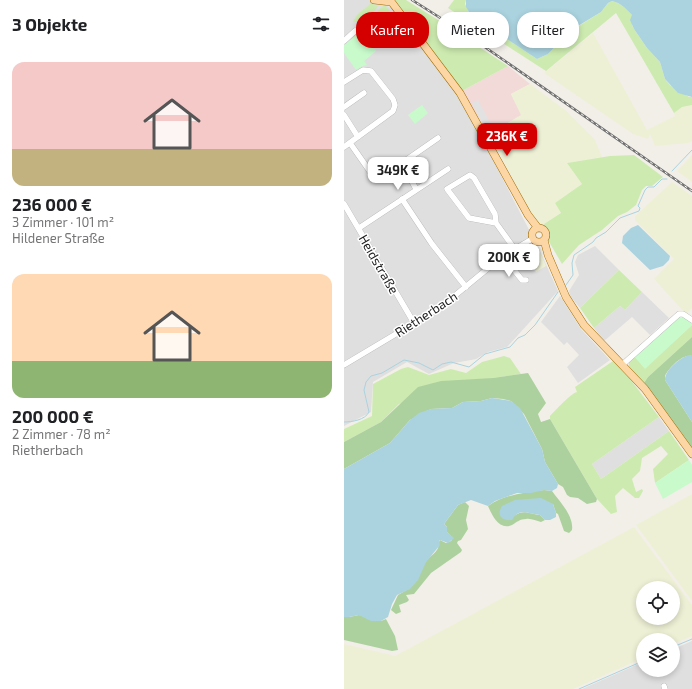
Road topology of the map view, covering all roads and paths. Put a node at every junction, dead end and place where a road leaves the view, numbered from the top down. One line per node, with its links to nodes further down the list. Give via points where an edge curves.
1 (374, 0): 2 (main road)
2 (390, 1): 20 (main road, via 460,93)
3 (355, 31): 4 (street)
4 (344, 41)
5 (344, 82): 9 (street, via 363,70 370,70 396,105 394,112)
6 (364, 93): 7 (street)
7 (344, 107)
8 (344, 115): 9 (street)
9 (358, 137): 11 (street)
10 (438, 138): 15 (street, via 402,164)
11 (350, 143): 12 (street); 14 (street)
12 (344, 147)
13 (448, 169): 15 (street)
14 (371, 173)
15 (416, 189): 16 (street)
16 (402, 199): 19 (street); 25 (street, via 432,244)
17 (344, 204): 19 (street, Heidstraße)
18 (496, 223): 18 (street, via 494,214 470,175 447,189 469,218); 22 (street)
19 (359, 228): 27 (street, Heidstraße)
20 (536, 229): 21 (main road, via 532,233); 21 (main road, via 545,230 546,234)
21 (538, 240): 22 (street, Rietherbach); 29 (main road, via 548,255 566,297 584,325)
22 (514, 248): 23 (street, Rietherbach)
23 (503, 256): 24 (street, via 522,280); 25 (street, Rietherbach)
24 (526, 280)
25 (466, 287): 27 (street, Rietherbach, via 441,307)
26 (692, 320): 29 (street, via 678,314)
27 (414, 323): 28 (street, Rietherbach)
28 (344, 365)
29 (622, 365): 30 (main road, via 645,389)
30 (692, 454)

